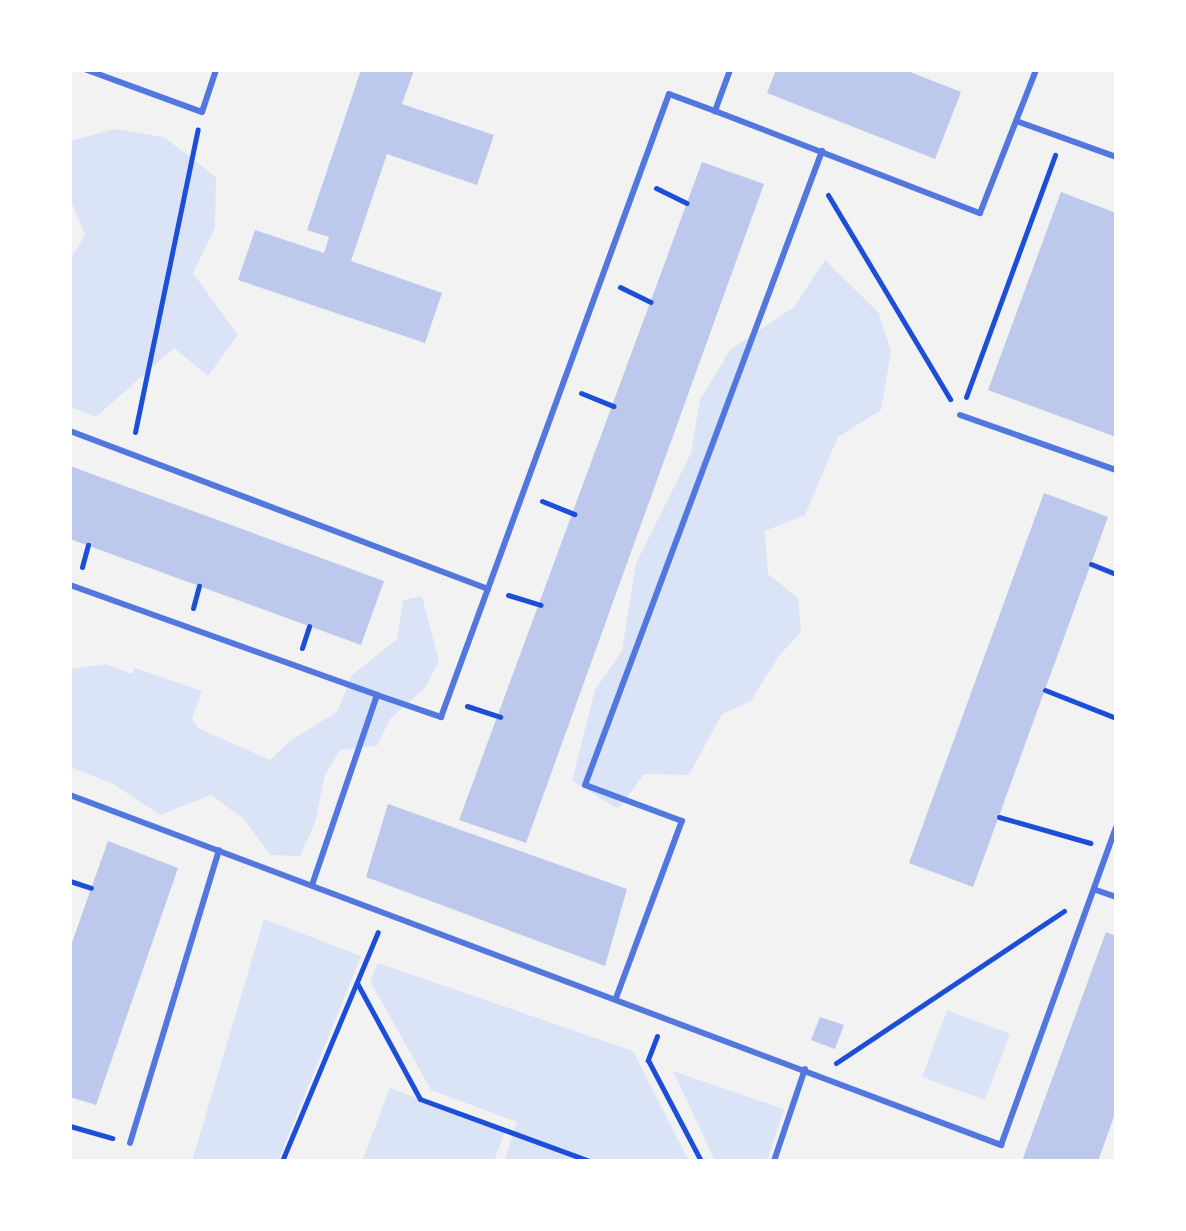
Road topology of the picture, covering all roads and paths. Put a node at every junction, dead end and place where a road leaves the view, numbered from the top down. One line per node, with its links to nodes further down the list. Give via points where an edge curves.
1 (87, 70): 6 (lane)
2 (216, 70): 6 (lane)
3 (730, 70): 5 (lane)
4 (1036, 70): 7 (lane)
5 (715, 111): 9 (lane); 12 (lane, via 669,94)
6 (202, 112): 20 (path)
7 (1019, 122): 8 (lane); 9 (lane, via 980,213)
8 (1062, 135): 10 (lane); 18 (path)
9 (822, 151): 11 (lane)
10 (1116, 157)
11 (813, 174): 18 (path); 46 (lane, via 585,785 682,821)
12 (638, 180): 13 (path); 14 (lane)
13 (687, 203)
14 (601, 278): 15 (path); 16 (lane)
15 (651, 302)
16 (560, 385): 17 (path); 22 (lane)
17 (614, 406)
18 (960, 415): 21 (lane)
19 (70, 431): 20 (lane)
20 (130, 453): 27 (lane)
21 (1116, 470)
22 (522, 494): 23 (path); 27 (lane)
23 (575, 514)
24 (1091, 564): 25 (path)
25 (1116, 574)
26 (70, 585): 30 (lane)
27 (488, 589): 28 (path); 31 (lane)
28 (541, 605)
29 (1045, 690): 33 (path)
30 (377, 695): 31 (lane, via 441,717); 40 (lane)
31 (448, 699): 32 (path)
32 (500, 717)
33 (1116, 718)
34 (70, 795): 38 (lane)
35 (999, 817): 37 (path)
36 (1116, 828): 37 (lane)
37 (1110, 848): 42 (lane)
38 (219, 850): 40 (lane); 51 (lane)
39 (70, 881): 41 (path)
40 (312, 885): 44 (lane)
41 (91, 888)
42 (1096, 890): 43 (lane); 49 (path); 49 (lane, via 1001,1145)
43 (1116, 897)
44 (386, 912): 45 (path); 46 (lane)
45 (357, 983): 52 (path); 53 (path, via 420,1099)
46 (616, 998): 47 (lane)
47 (664, 1016): 48 (lane); 54 (path, via 648,1060)
48 (805, 1069): 49 (lane); 55 (lane)
49 (818, 1074)
50 (70, 1126): 51 (path)
51 (130, 1143)
52 (282, 1161)
53 (589, 1161)
54 (701, 1161)
55 (774, 1161)

